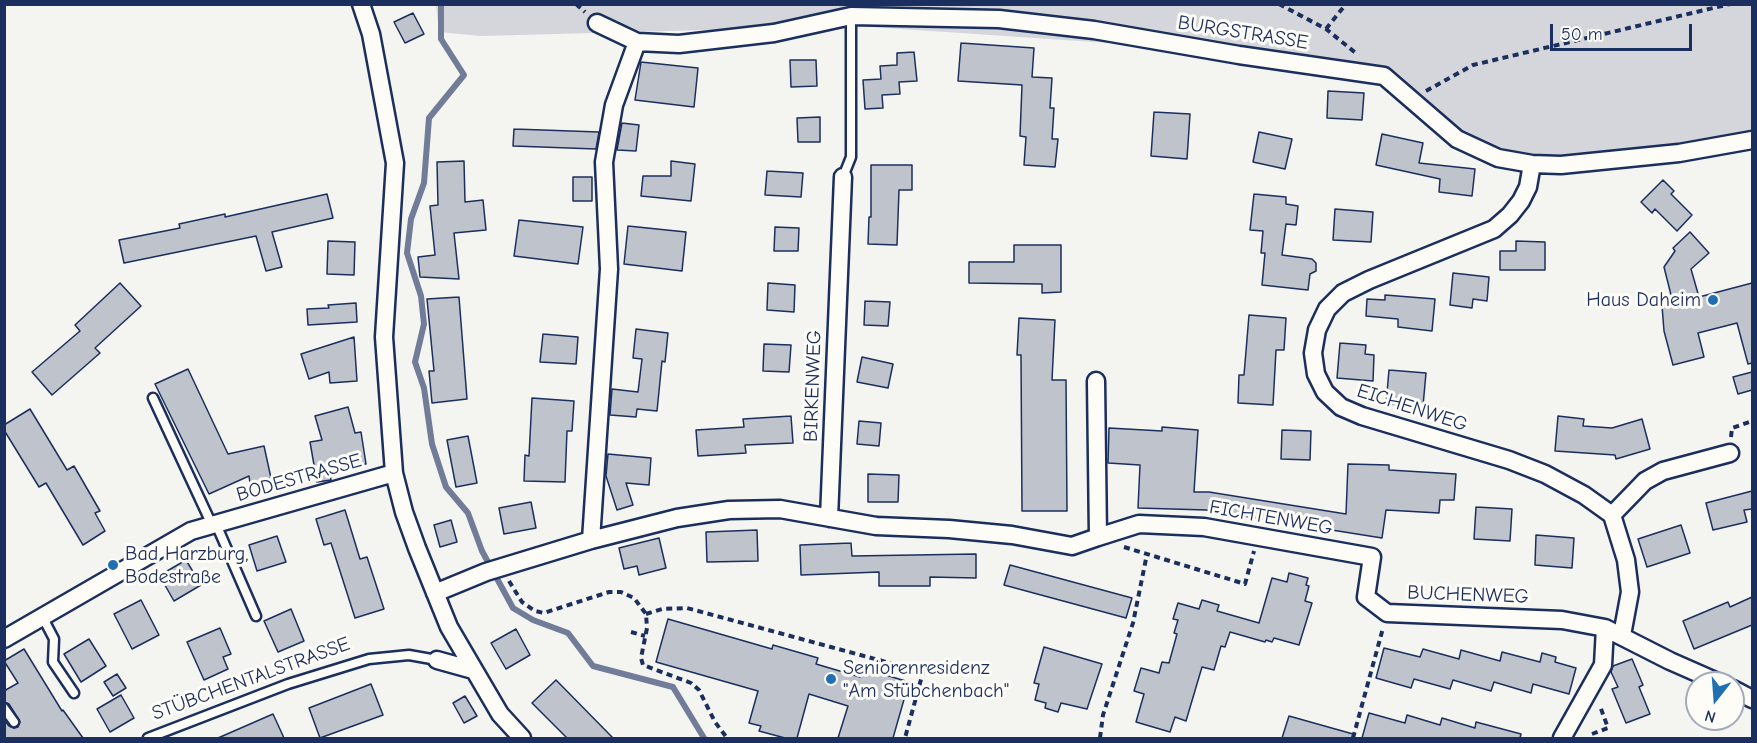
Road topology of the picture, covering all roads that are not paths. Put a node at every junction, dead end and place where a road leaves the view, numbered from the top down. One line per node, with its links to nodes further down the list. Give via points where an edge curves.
1 (361, 4): 11 (street, via 371,34 395,164 384,337)
2 (851, 16): 4 (street, BURGSTRASSE, via 774,33 679,44); 6 (street, BURGSTRASSE, via 999,19 1094,30 1384,76 1457,139 1498,158); 7 (lane, BIRKENWEG, via 851,157)
3 (597, 23): 4 (street, BURGSTRASSE)
4 (637, 42): 16 (street, via 614,105 604,162 609,269)
5 (1752, 140): 6 (street, BURGSTRASSE, via 1679,153 1561,165)
6 (1532, 164): 12 (street, EICHENWEG, via 1528,188 1521,201 1494,229 1343,293 1327,309 1317,330 1313,353 1316,374 1325,392 1341,407 1545,474)
7 (843, 177): 13 (street, BIRKENWEG)
8 (1096, 381): 15 (street)
9 (153, 398): 14 (lane)
10 (1730, 453): 12 (street, via 1663,471 1645,482)
11 (394, 473): 14 (street, BODESTRASSE); 17 (street, via 404,512)
12 (1612, 515): 22 (street, via 1626,560 1630,592)
13 (829, 518): 15 (street, FICHTENWEG, via 876,526 1012,535 1072,546); 16 (street, via 780,509 729,510 677,518)
14 (214, 524): 19 (street, BODESTRASSE, via 191,531); 20 (lane)
15 (1098, 537): 18 (street, FICHTENWEG, via 1139,524 1204,527 1372,557 1366,597)
16 (591, 540): 17 (street, via 496,569)
17 (435, 594): 25 (street)
18 (1387, 612): 21 (street, BUCHENWEG, via 1562,620)
19 (42, 616): 23 (street, BODESTRASSE); 27 (lane, via 54,639 53,662)
20 (256, 616)
21 (1605, 628): 22 (street, BUCHENWEG); 32 (street, via 1603,665)
22 (1622, 635): 26 (street, BUCHENWEG)
23 (4, 639)
24 (437, 660): 25 (street, STÜBCHENTALSTRASSE); 30 (lane, STÜBCHENTALSTRASSE, via 409,655 369,659 288,684)
25 (473, 670): 31 (street, via 500,714)
26 (1693, 671)
27 (74, 693)
28 (4, 708): 29 (lane)
29 (14, 722)
30 (148, 738)
31 (522, 738)
32 (1562, 738)

